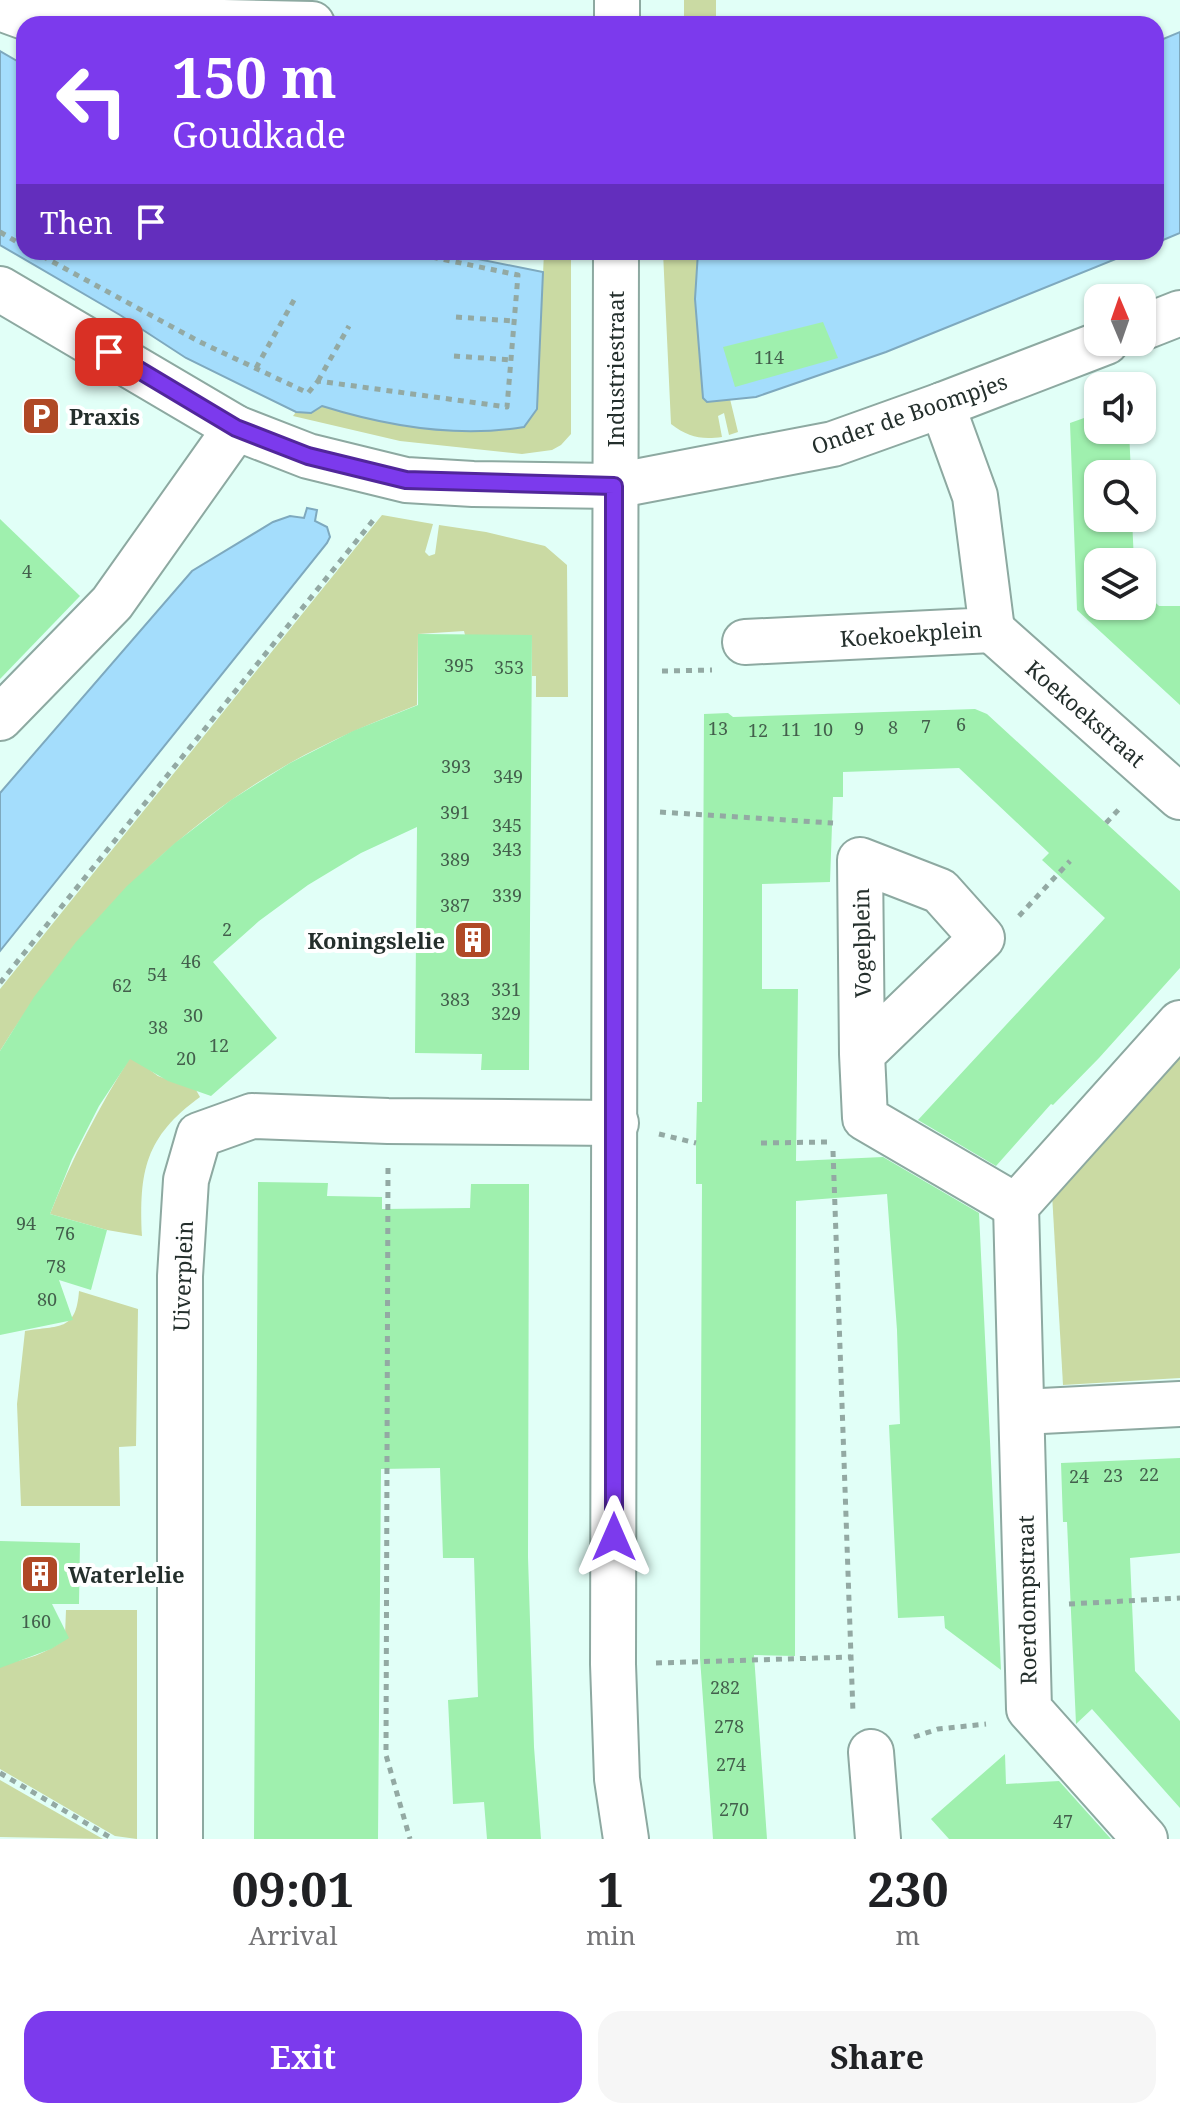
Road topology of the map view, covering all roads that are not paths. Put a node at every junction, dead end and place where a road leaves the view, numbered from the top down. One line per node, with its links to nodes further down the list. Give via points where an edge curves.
1 (0, 8): 3 (street)
2 (208, 11): 4 (street); 5 (street)
3 (22, 16)
4 (174, 16)
5 (248, 16)
6 (616, 260): 13 (street, Industriestraat)
7 (0, 289): 12 (street, Onder de Boompjes)
8 (1180, 313): 9 (street)
9 (1156, 322)
10 (1084, 350): 11 (street, Onder de Boompjes)
11 (942, 405): 13 (street, Onder de Boompjes, via 833,444); 14 (street, Koekoekplein, via 975,496)
12 (236, 428): 13 (street, Onder de Boompjes, via 308,456 406,480); 16 (street, via 112,603)
13 (614, 486): 20 (street, Industriestraat)
14 (992, 630): 15 (street, Koekoekplein); 17 (street, Koekoekstraat)
15 (745, 642)
16 (0, 718)
17 (1180, 797)
18 (1180, 1023): 21 (street)
19 (862, 1054): 19 (street, Vogelplein, via 982,938 940,891 860,860); 21 (street, Vogelplein, via 865,1118)
20 (616, 1123): 25 (street, Uiverplein, via 252,1116 199,1135 186,1180 180,1276); 26 (street, Industriestraat, via 613,1664 617,1779)
21 (1016, 1206): 23 (street)
22 (1180, 1404): 23 (street)
23 (1022, 1412): 28 (street, Roerdompstraat, via 1029,1709)
24 (871, 1752): 27 (street)
25 (180, 1839)
26 (626, 1839)
27 (878, 1839)
28 (1145, 1839)

